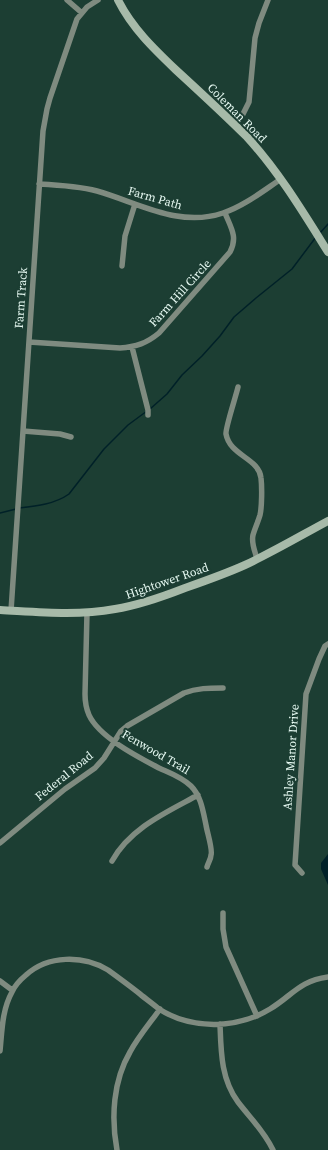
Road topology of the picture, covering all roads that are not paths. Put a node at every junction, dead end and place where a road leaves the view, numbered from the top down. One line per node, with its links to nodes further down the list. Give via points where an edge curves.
1 (68, 0): 5 (street)
2 (98, 0): 5 (street, Farm Track)
3 (118, 0): 6 (street, Coleman Road, via 147,41)
4 (268, 0): 6 (street, via 255,38 249,102 243,114)
5 (82, 13): 8 (street, Farm Track, via 74,27 46,109)
6 (233, 124): 7 (street, Coleman Road)
7 (281, 179): 10 (street, Farm Path); 11 (street, Coleman Road)
8 (39, 184): 9 (street, Farm Path, via 84,188); 13 (street, Farm Track)
9 (135, 204): 10 (street, Farm Path, via 184,218 204,218); 12 (street, via 125,236)
10 (225, 213): 14 (street, Farm Hill Circle, via 234,237 234,245 230,252 159,333 147,342)
11 (328, 252)
12 (122, 266)
13 (29, 342): 14 (street, Farm Hill Circle); 17 (street, Farm Track)
14 (132, 347): 16 (street)
15 (238, 388): 20 (street, via 226,434 236,452 259,470 261,478 261,514 253,537)
16 (148, 415)
17 (23, 431): 18 (street); 22 (street, Farm Track)
18 (71, 437)
19 (328, 521): 20 (street, Hightower Road)
20 (257, 559): 23 (street, Hightower Road, via 222,575 148,602 115,610)
21 (0, 610): 22 (street, Hightower Road)
22 (11, 611): 23 (street, Hightower Road)
23 (87, 613): 26 (street, Fenwood Trail, via 84,694 86,705 95,725)
24 (328, 644): 31 (street, Ashley Manor Drive, via 319,659 306,694 295,865)
25 (223, 688): 26 (street, Federal Road, via 200,688 184,693 127,726)
26 (115, 741): 27 (street, Fenwood Trail, via 142,759 184,779); 28 (street, Federal Road, via 95,768 65,789)
27 (198, 796): 29 (street, via 146,824); 30 (street, Fenwood Trail, via 212,854)
28 (0, 843)
29 (112, 861)
30 (207, 866)
31 (302, 873)
32 (223, 913): 37 (street, via 226,947)
33 (328, 977): 37 (street, via 305,983 274,1007)
34 (0, 981): 35 (street)
35 (12, 990): 36 (street, via 34,968 43,964 79,959 108,970); 39 (street, via 3,1018)
36 (160, 1009): 38 (street, via 188,1021); 40 (street, via 130,1051 116,1087 114,1131)
37 (256, 1016): 38 (street, via 239,1022)
38 (220, 1024): 41 (street, via 221,1060 227,1083)
39 (0, 1051)
40 (117, 1150)
41 (273, 1150)

